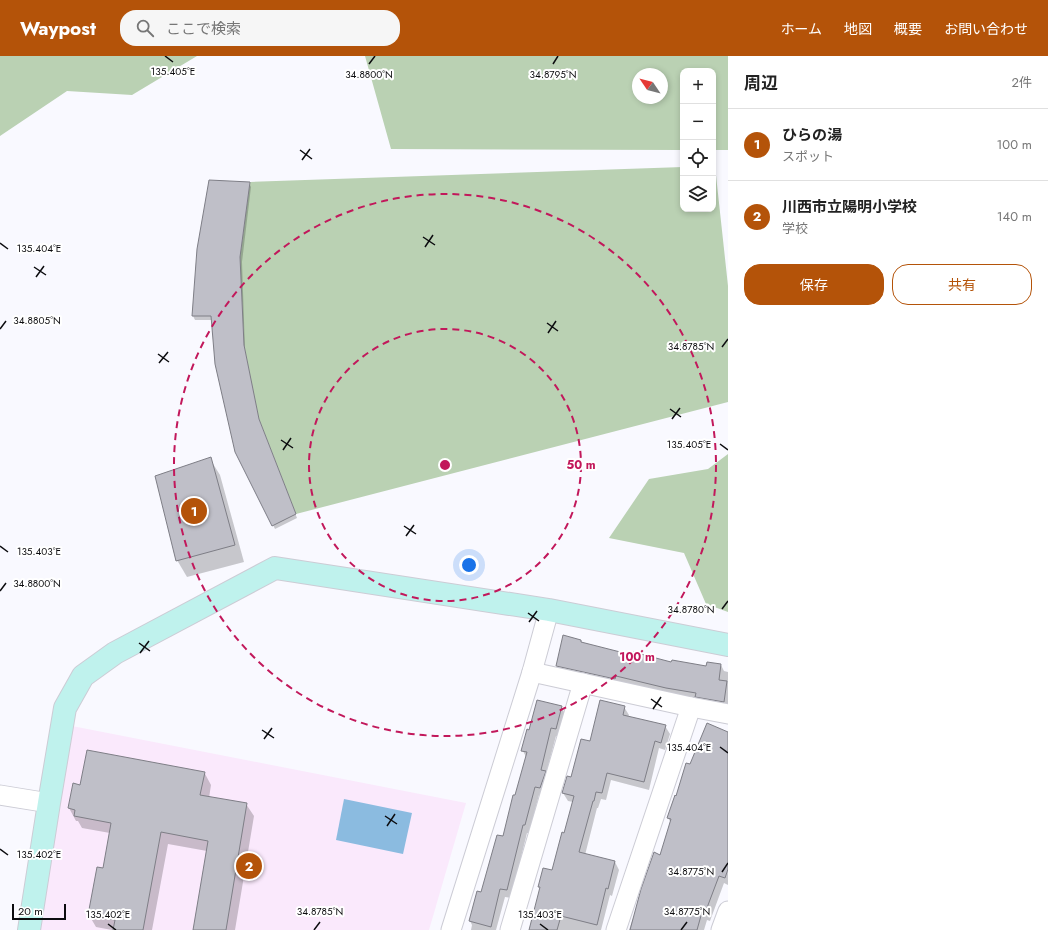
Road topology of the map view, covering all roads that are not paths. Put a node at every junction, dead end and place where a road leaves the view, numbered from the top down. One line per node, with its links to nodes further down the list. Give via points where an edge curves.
1 (549, 610): 2 (street); 3 (street); 8 (street, via 275,568 115,653 82,676 65,708)
2 (728, 645)
3 (532, 672): 4 (street); 11 (street)
4 (583, 683): 5 (street); 12 (street)
5 (691, 707): 6 (street); 13 (street)
6 (728, 714)
7 (0, 795): 8 (street)
8 (49, 803): 10 (street)
9 (728, 911): 14 (street)
10 (29, 930)
11 (452, 930)
12 (510, 930)
13 (616, 930)
14 (721, 930)

